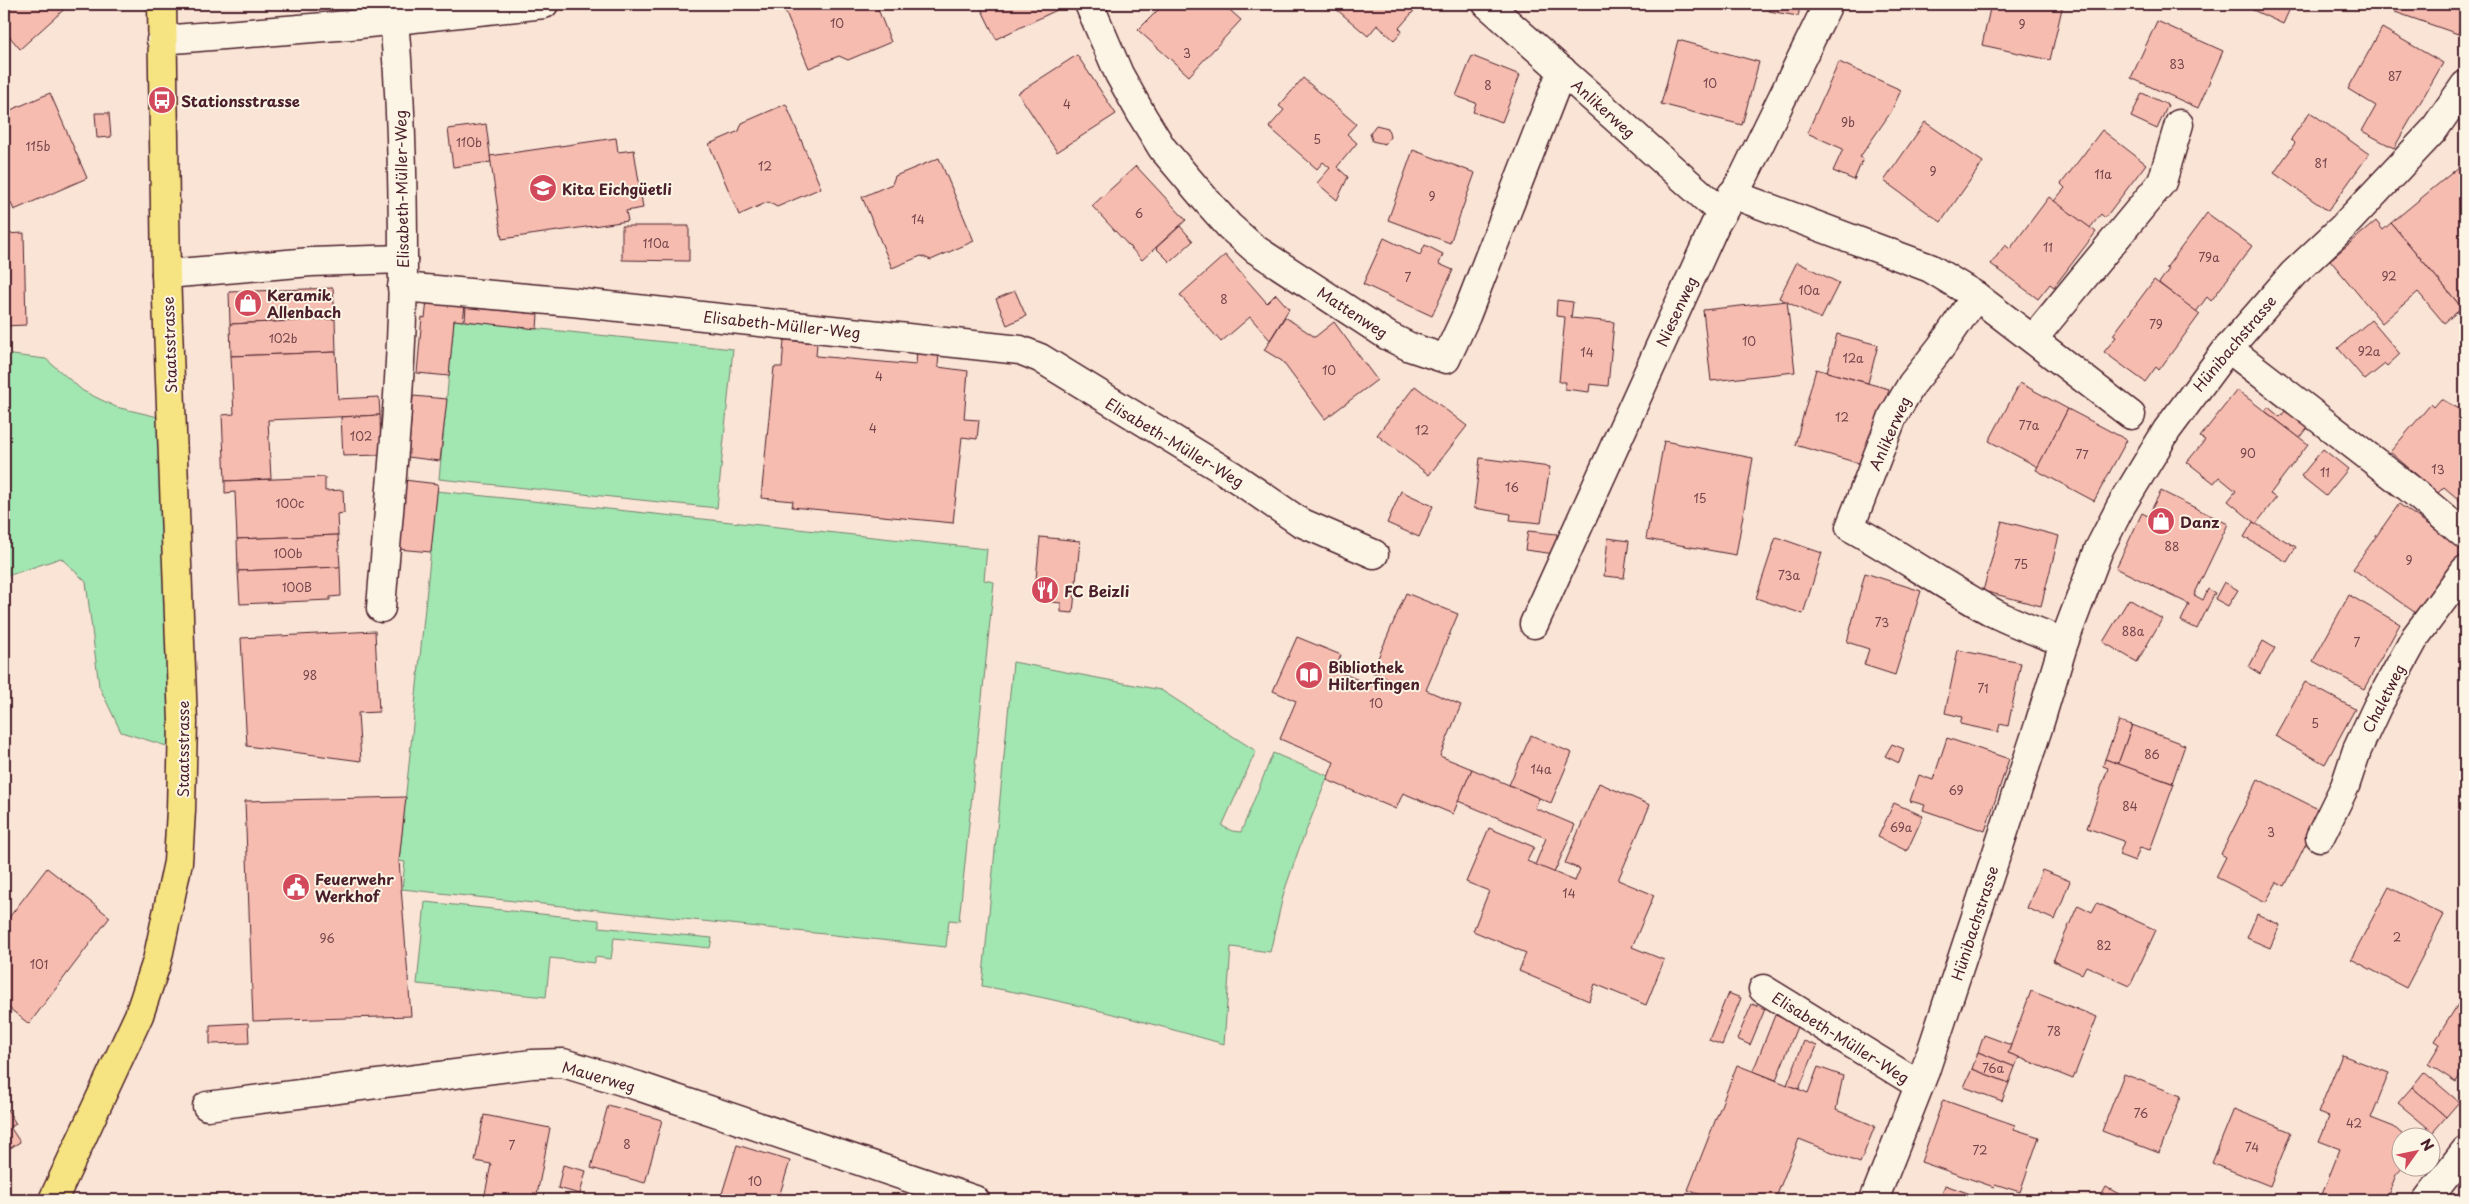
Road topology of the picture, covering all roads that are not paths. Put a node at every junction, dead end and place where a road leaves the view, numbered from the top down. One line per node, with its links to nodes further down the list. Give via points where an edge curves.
1 (162, 4): 7 (main road, Staatsstrasse)
2 (540, 4): 6 (street)
3 (1089, 4): 8 (street, Mattenweg, via 1119,74 1142,117 1162,148 1229,226 1255,249 1388,336 1446,359 1466,316)
4 (1487, 4): 8 (street, Anlikerweg)
5 (1828, 4): 11 (street, Niesenweg, via 1744,174)
6 (394, 20): 7 (street); 12 (street, Elisabeth-Müller-Weg, via 400,106)
7 (161, 40): 13 (main road, Staatsstrasse)
8 (1562, 70): 11 (street, Anlikerweg)
9 (2465, 85): 17 (street, Hünibachstrasse, via 2433,131 2342,228 2293,274)
10 (2179, 124): 16 (street, via 2162,182)
11 (1726, 203): 15 (street, Anlikerweg, via 1930,268); 23 (street, Niesenweg)
12 (403, 259): 13 (street, Staatsstrasse, via 311,262); 14 (street, Elisabeth-Müller-Weg)
13 (166, 274): 30 (main road, Staatsstrasse, via 183,722 178,862 157,961 139,1015)
14 (402, 287): 20 (street, Elisabeth-Müller-Weg, via 1020,350 1040,358 1233,476 1300,522); 22 (street)
15 (1976, 296): 16 (street, Anlikerweg); 24 (street, Anlikerweg, via 1912,384 1894,416 1850,527 1994,613)
16 (2033, 339): 18 (street, Anlikerweg)
17 (2228, 348): 19 (street); 24 (street, Hünibachstrasse, via 2167,430 2121,506 2099,549)
18 (2131, 414)
19 (2465, 535)
20 (1374, 554)
21 (2465, 570): 25 (street, Chaletweg, via 2416,636 2377,708)
22 (381, 608)
23 (1534, 624)
24 (2064, 642): 27 (street, Hünibachstrasse)
25 (2320, 837)
26 (1763, 989): 27 (street, Elisabeth-Müller-Weg)
27 (1919, 1085): 32 (street, Hünibachstrasse)
28 (207, 1106): 31 (street, Mauerweg, via 532,1064 563,1063)
29 (2465, 1151): 33 (street)
30 (53, 1200)
31 (975, 1200)
32 (1874, 1200)
33 (2426, 1200)

